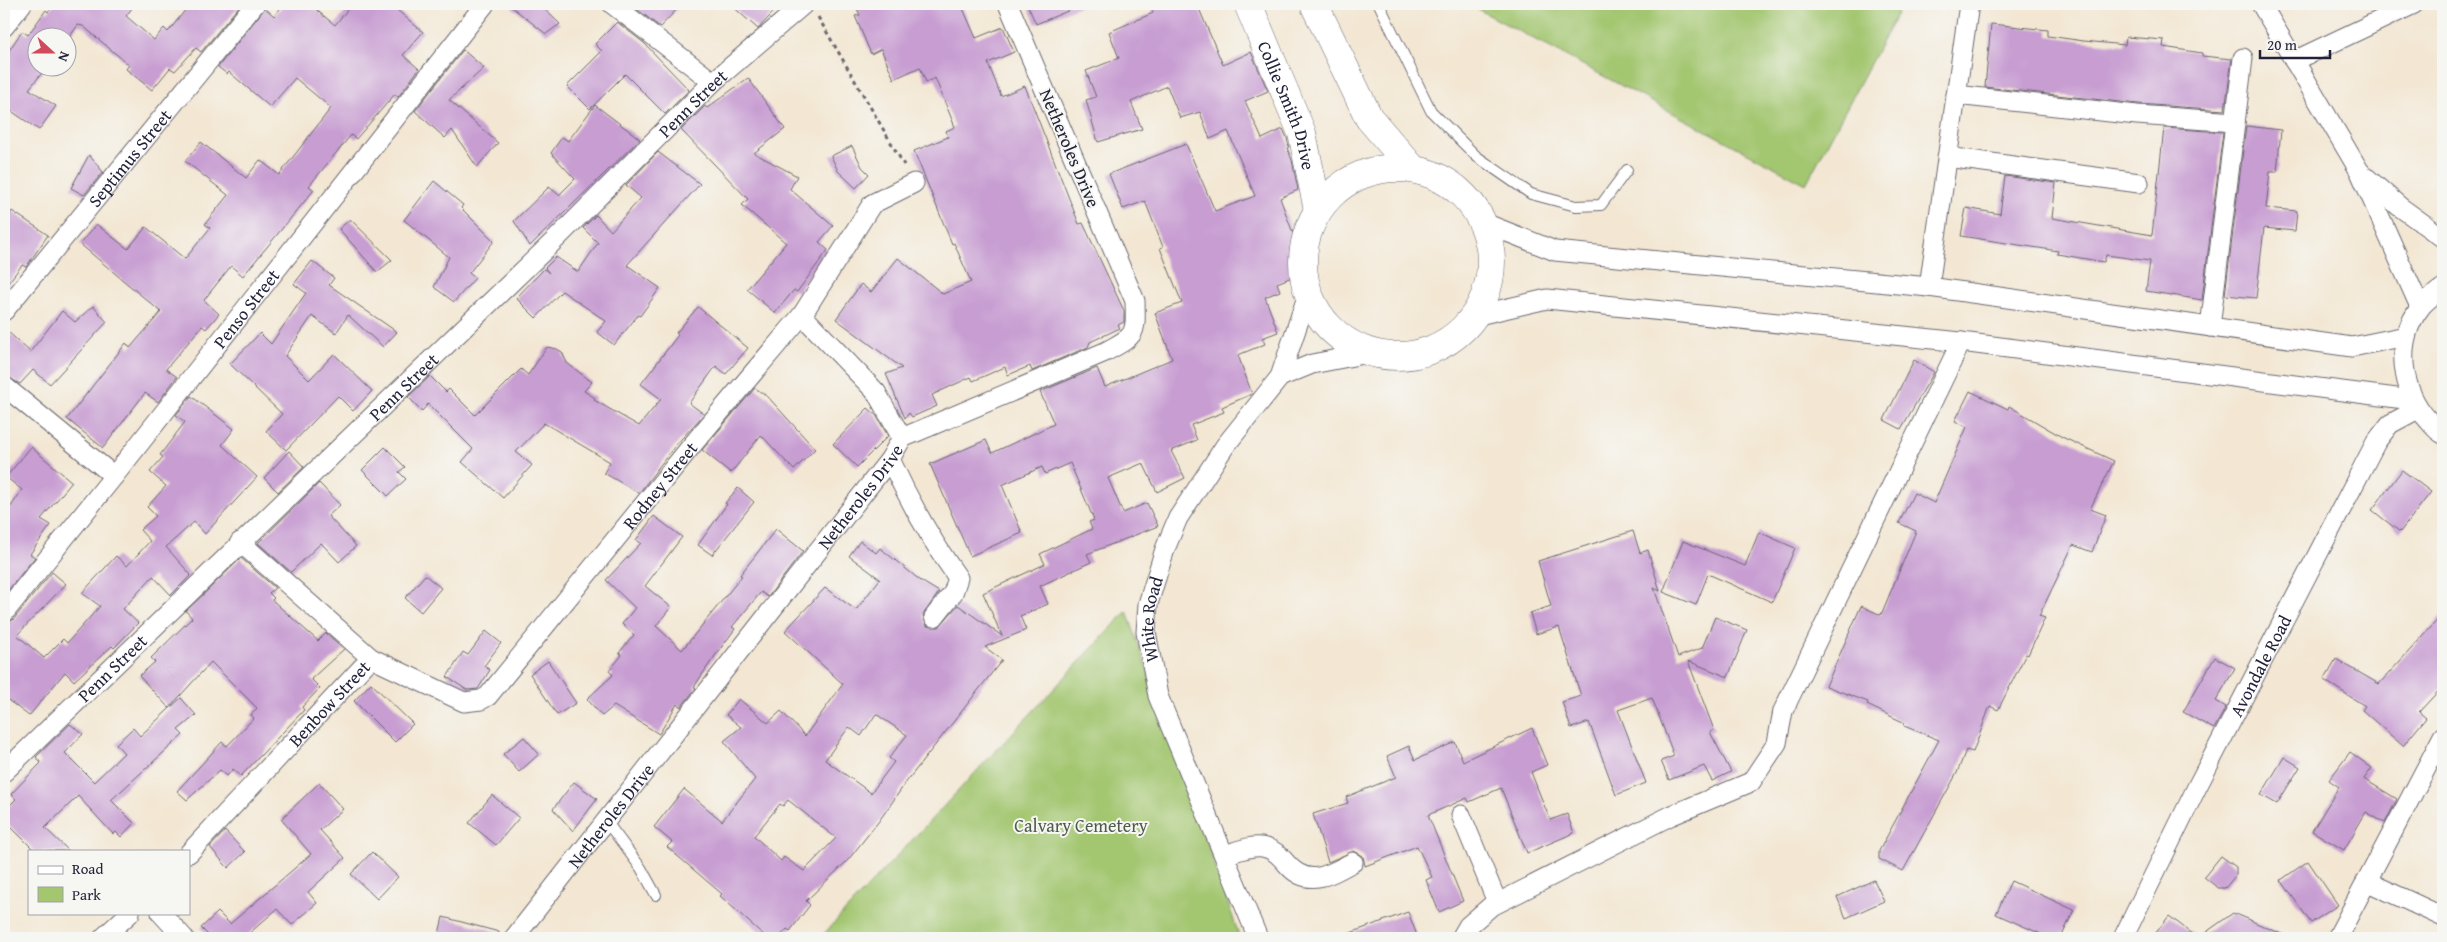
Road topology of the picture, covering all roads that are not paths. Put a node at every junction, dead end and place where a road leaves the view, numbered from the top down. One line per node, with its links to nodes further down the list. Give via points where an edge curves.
1 (22, 4): 13 (street)
2 (255, 4): 32 (street, Septimus Street)
3 (485, 4): 45 (street, Penso Street)
4 (612, 4): 16 (street)
5 (1008, 4): 43 (street, Netheroles Drive, via 1135,301 1136,330 1127,340 1105,352)
6 (1248, 4): 25 (street, Collie Smith Drive, via 1302,133)
7 (1314, 4): 20 (street, via 1369,118)
8 (1379, 4): 21 (lane, via 1431,112 1476,156 1531,194 1576,206 1601,205)
9 (1969, 4): 17 (street)
10 (2261, 4): 15 (street)
11 (2414, 4): 15 (street)
12 (810, 8): 16 (street, Penn Street)
13 (4, 27)
14 (2243, 58): 18 (street)
15 (2294, 61): 22 (street)
16 (712, 82): 46 (street, Penn Street, via 557,238)
17 (1956, 95): 18 (street); 19 (street)
18 (2235, 122): 35 (street)
19 (1947, 157): 24 (street); 28 (street)
20 (1412, 168): 25 (street, via 1390,167 1349,180); 26 (street, via 1454,186 1470,202)
21 (1627, 170)
22 (2360, 172): 27 (street); 31 (street)
23 (914, 183): 33 (street, Rodney Street, via 872,204)
24 (2139, 183)
25 (1318, 210): 30 (street, via 1306,236 1302,266)
26 (1482, 222): 28 (street, via 1555,251); 34 (street, via 1491,254 1488,286)
27 (2443, 238)
28 (1929, 287): 35 (street)
29 (2443, 288): 31 (street)
30 (1308, 294): 38 (street, via 1322,320 1336,334); 39 (street, White Road)
31 (2420, 308): 36 (street)
32 (4, 311)
33 (802, 315): 43 (street, via 876,392); 49 (street, Rodney Street, via 488,696 464,702)
34 (1474, 316): 37 (street, via 1547,299); 38 (street, via 1458,334 1431,350 1392,357)
35 (2210, 327): 36 (street, via 2352,347)
36 (2406, 336): 41 (street, via 2403,369)
37 (1961, 342): 41 (street); 59 (street, via 1783,711 1777,743 1751,782 1670,816)
38 (1369, 353): 39 (street, White Road, via 1312,364)
39 (1280, 377): 55 (street, White Road, via 1224,446 1178,518 1148,604 1146,632 1158,696)
40 (4, 386): 45 (street)
41 (2415, 405): 42 (street); 68 (street, Avondale Road, via 2390,424 2376,442 2197,787)
42 (2443, 434)
43 (902, 438): 44 (street, Netheroles Drive)
44 (890, 459): 48 (street, via 906,495 958,578 953,593); 53 (street, Netheroles Drive)
45 (114, 476): 47 (street, Penso Street)
46 (240, 542): 49 (street, Benbow Street); 51 (street, Penn Street)
47 (4, 612)
48 (934, 618)
49 (371, 658): 54 (street, Benbow Street)
50 (2443, 736): 57 (street)
51 (7, 763)
52 (1461, 815): 59 (street)
53 (606, 821): 58 (lane, via 641,868); 65 (street, Netheroles Drive)
54 (190, 852)
55 (1224, 854): 56 (street, via 1260,846 1272,850 1295,874 1304,877 1328,875); 66 (street, White Road)
56 (1353, 862)
57 (2366, 881): 62 (street); 69 (street)
58 (656, 895)
59 (1497, 902): 67 (street, via 1468,926)
60 (129, 914): 63 (street)
61 (163, 914): 64 (street)
62 (2443, 917)
63 (103, 938)
64 (184, 938)
65 (514, 938)
66 (1258, 938)
67 (1461, 938)
68 (2123, 938)
69 (2337, 938)

